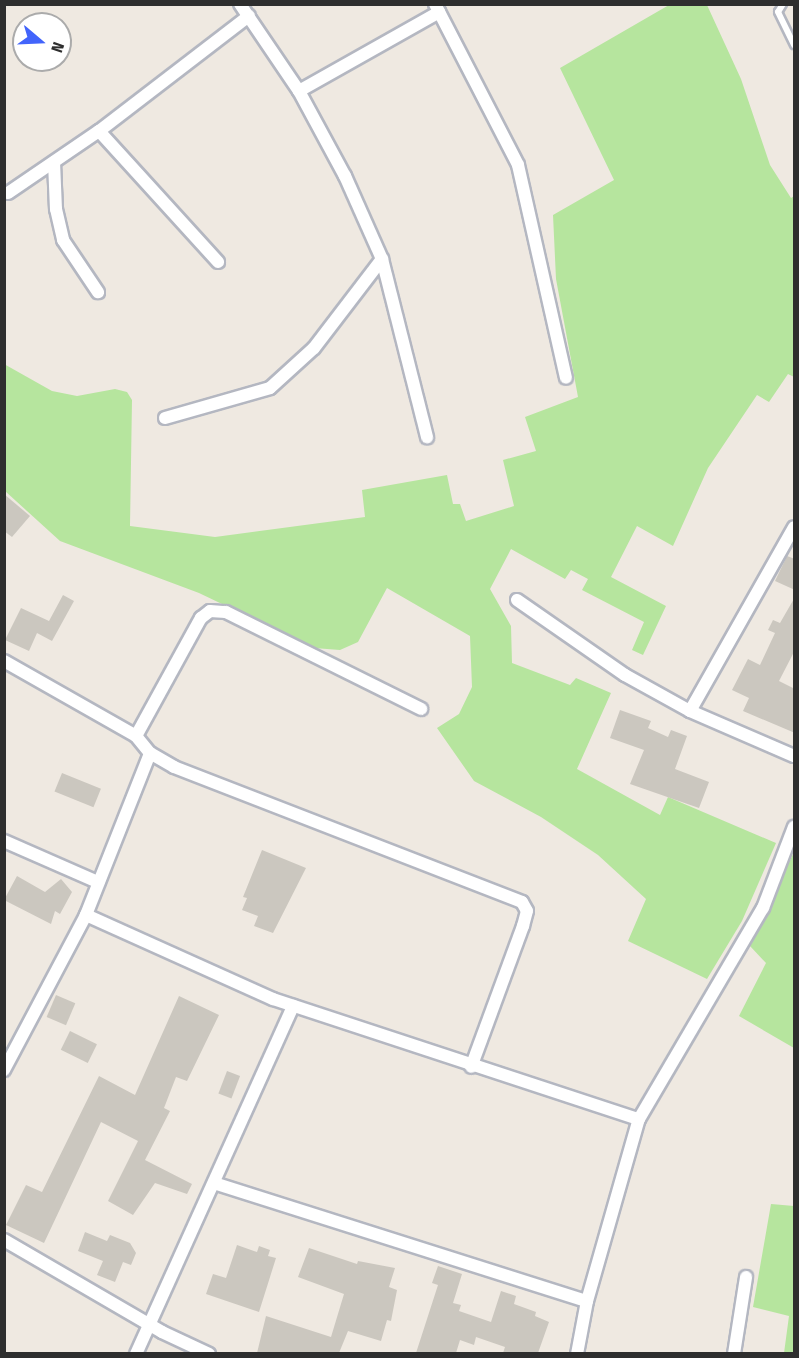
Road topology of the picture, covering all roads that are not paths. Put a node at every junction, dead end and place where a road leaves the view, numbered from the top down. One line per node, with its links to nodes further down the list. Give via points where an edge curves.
1 (240, 4): 4 (street)
2 (783, 4): 5 (lane, via 778,12)
3 (437, 8): 6 (street); 13 (street, via 518,165)
4 (249, 16): 6 (street); 7 (street)
5 (795, 45)
6 (299, 91): 10 (street, via 345,176)
7 (99, 131): 8 (street); 11 (street)
8 (54, 162): 9 (street); 12 (street, via 56,209 63,240)
9 (8, 193)
10 (382, 259): 14 (street, via 314,348 270,388); 15 (street)
11 (218, 262)
12 (98, 292)
13 (566, 378)
14 (165, 418)
15 (427, 437)
16 (795, 527): 20 (street)
17 (517, 600): 20 (street, via 625,675)
18 (4, 661): 21 (street)
19 (421, 709): 21 (street, via 226,612 210,611 201,618)
20 (690, 711): 23 (street)
21 (136, 736): 22 (street)
22 (150, 753): 26 (street); 30 (street, via 174,767 317,825 522,902 527,911 523,926)
23 (795, 756)
24 (795, 827): 31 (street, via 763,908)
25 (4, 841): 26 (street)
26 (98, 882): 27 (street)
27 (86, 915): 28 (street); 29 (street)
28 (293, 1006): 30 (street); 32 (street)
29 (6, 1064)
30 (471, 1067): 31 (street)
31 (639, 1119): 35 (street)
32 (214, 1183): 35 (street); 36 (street)
33 (4, 1240): 36 (street)
34 (746, 1277): 40 (street)
35 (587, 1301): 39 (street)
36 (151, 1326): 37 (street); 38 (street)
37 (136, 1353)
38 (209, 1353)
39 (577, 1353)
40 (734, 1353)

